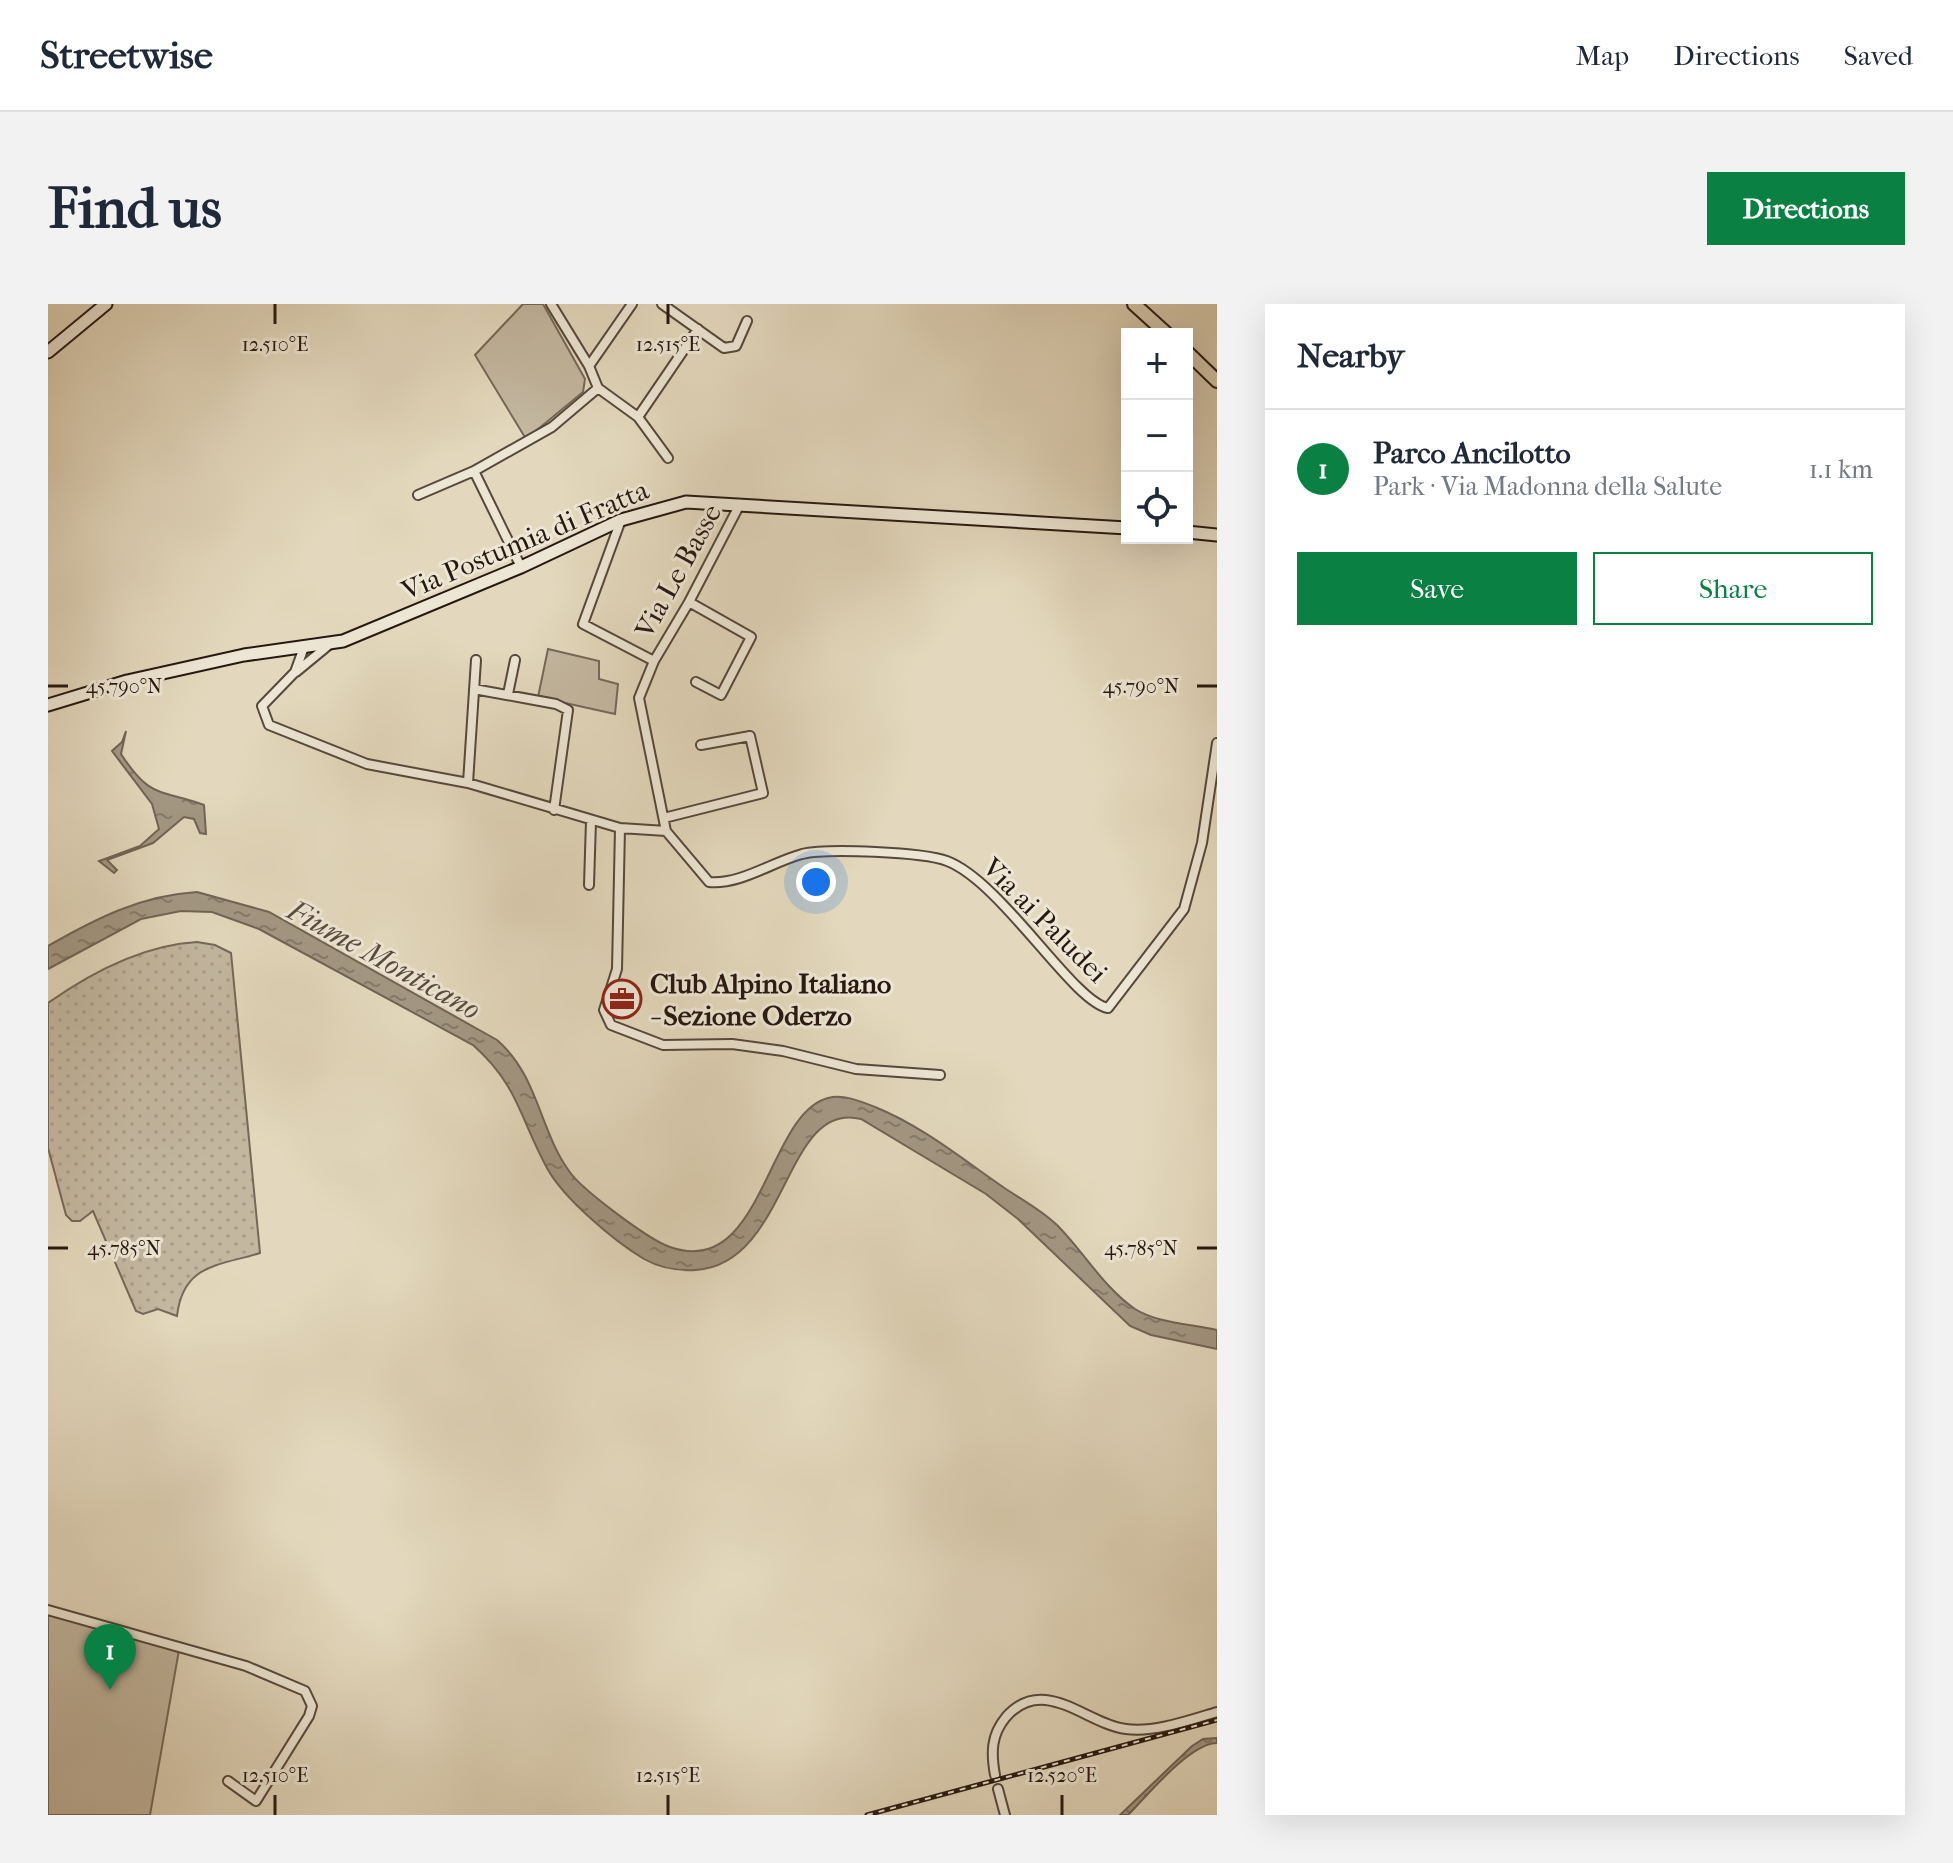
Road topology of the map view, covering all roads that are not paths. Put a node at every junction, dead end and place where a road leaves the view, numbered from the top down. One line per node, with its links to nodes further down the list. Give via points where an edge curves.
1 (106, 304): 9 (main road)
2 (551, 304): 11 (street)
3 (632, 304): 11 (street)
4 (1134, 304): 7 (main road)
5 (668, 306): 8 (street)
6 (747, 321): 8 (street, via 731,349)
7 (1160, 328)
8 (698, 329): 14 (street)
9 (48, 352)
10 (1193, 358): 12 (main road)
11 (589, 366): 13 (street)
12 (1217, 381)
13 (598, 388): 14 (street); 16 (street, via 552,427)
14 (638, 417): 15 (street)
15 (668, 458)
16 (474, 471): 17 (street); 23 (street)
17 (418, 495)
18 (740, 503): 19 (main road, Via Postumia di Fratta, via 686,502); 20 (main road, Via Postumia di Fratta); 24 (street, Via Le Basse)
19 (621, 520): 23 (main road, Via Postumia di Fratta); 29 (street, Via Le Basse, via 583,624)
20 (1121, 528)
21 (1193, 532): 22 (main road)
22 (1217, 533)
23 (521, 567): 25 (main road, Via Postumia di Fratta, via 369,633)
24 (689, 602): 29 (street, Via Le Basse); 31 (street, via 751,637 721,695)
25 (330, 644): 26 (main road, Via Postumia di Fratta); 30 (street)
26 (304, 647): 30 (street); 34 (main road, Via Postumia di Fratta, via 127,681)
27 (476, 660): 32 (street)
28 (515, 660): 33 (street)
29 (654, 661): 39 (street, Via Le Basse, via 639,707)
30 (295, 672): 37 (street, via 262,706 269,725 367,764)
31 (696, 682)
32 (474, 689): 33 (street); 37 (street)
33 (508, 694): 38 (street, via 568,710)
34 (48, 705)
35 (1217, 743): 42 (street, Via ai Paludei, via 1202,843 1184,909 1108,1008 1088,997 1023,923 963,868 921,853 804,854 727,881 709,882)
36 (701, 745): 39 (street, via 750,736 763,793)
37 (468, 783): 38 (street)
38 (554, 810): 40 (street)
39 (664, 818): 42 (street, Via Le Basse)
40 (591, 821): 41 (street); 43 (street)
41 (620, 828): 42 (street); 44 (street, via 617,969 604,1010 611,1025 663,1045 744,1045 856,1069)
42 (666, 831)
43 (589, 885)
44 (940, 1075)
45 (48, 1610): 48 (street, via 246,1666 305,1691 312,1706 309,1716 256,1801)
46 (1217, 1712): 47 (street, via 1128,1730 1055,1700 1031,1701 1012,1711 996,1732)
47 (995, 1775)
48 (228, 1781)
49 (998, 1789): 50 (street)
50 (1005, 1815)

